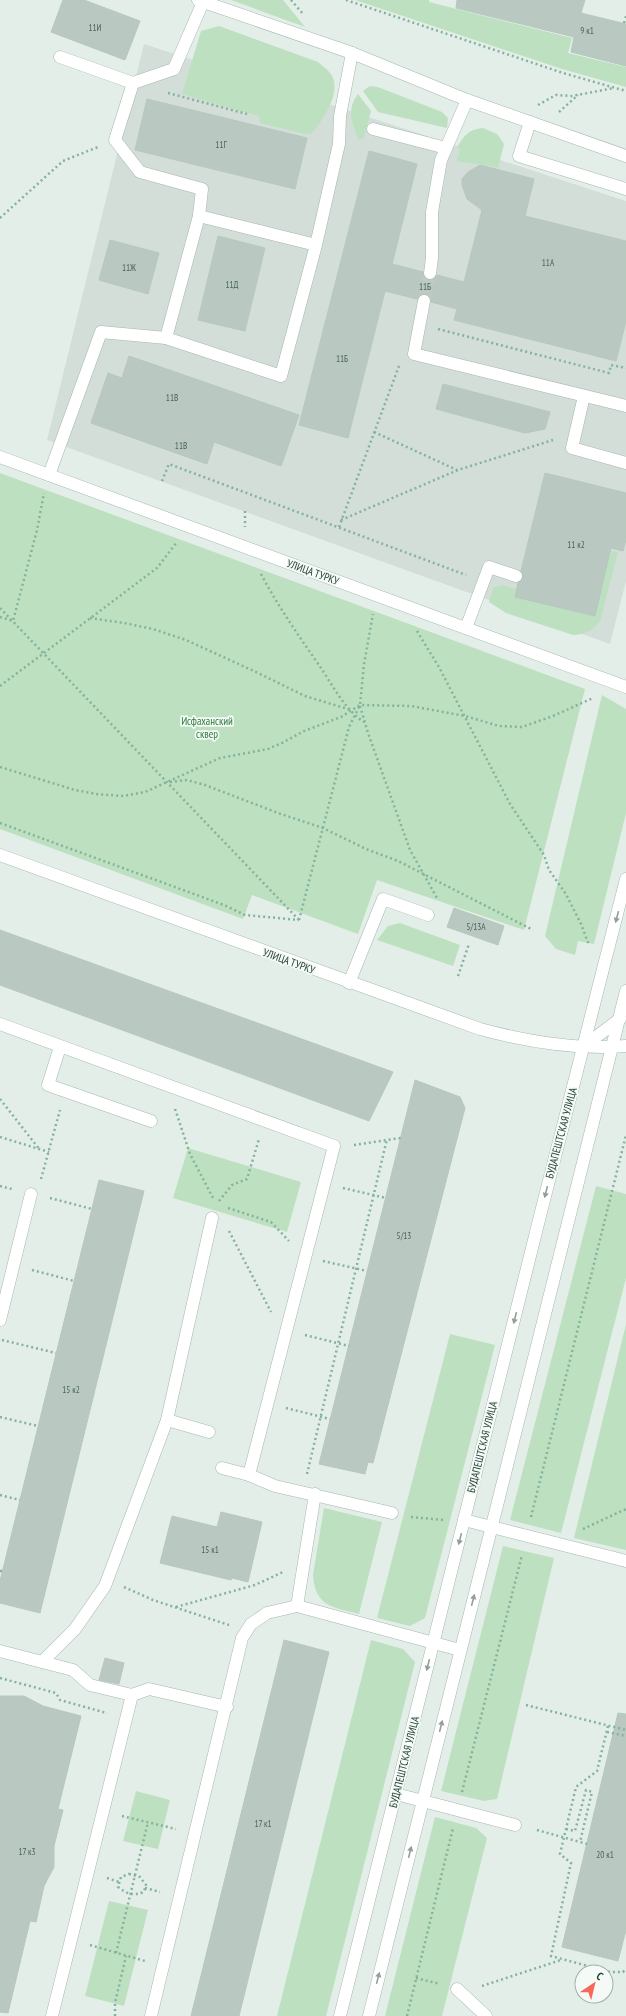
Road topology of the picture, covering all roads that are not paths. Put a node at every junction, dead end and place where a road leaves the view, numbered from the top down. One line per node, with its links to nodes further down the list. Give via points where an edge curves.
1 (200, 1): 2 (street); 4 (street, via 174,69)
2 (352, 53): 5 (street); 12 (street, via 340,116 339,144)
3 (60, 57): 4 (street)
4 (133, 83): 11 (street, via 115,140 140,172 202,189)
5 (467, 100): 6 (street); 8 (street)
6 (528, 122): 9 (street); 10 (street, via 519,156)
7 (373, 129): 8 (street)
8 (446, 148): 13 (street, via 441,160 432,212)
9 (626, 156)
10 (626, 189)
11 (199, 216): 12 (street); 15 (street)
12 (316, 244): 15 (street, via 281,376)
13 (430, 273)
14 (424, 301): 16 (street, via 414,354)
15 (166, 338): 20 (street, via 101,332)
16 (584, 396): 17 (street); 19 (street, via 572,448)
17 (626, 406)
18 (0, 457): 20 (street, УЛИЦА ТУРКУ)
19 (626, 463)
20 (49, 475): 22 (street, УЛИЦА ТУРКУ)
21 (516, 576): 22 (street, via 489,567)
22 (466, 628): 23 (street, УЛИЦА ТУРКУ)
23 (626, 687)
24 (0, 855): 27 (street, УЛИЦА ТУРКУ)
25 (626, 879): 31 (street, БУДАПЕШТСКАЯ УЛИЦА, one-way to 31)
26 (428, 915): 27 (street, via 383,899)
27 (349, 983): 31 (street, УЛИЦА ТУРКУ, via 508,1037)
28 (626, 991): 29 (street)
29 (623, 1018): 31 (street); 33 (street)
30 (0, 1024): 34 (street)
31 (584, 1046): 33 (street, УЛИЦА ТУРКУ); 45 (street, БУДАПЕШТСКАЯ УЛИЦА, one-way to 45)
32 (626, 1046): 33 (street, УЛИЦА ТУРКУ)
33 (611, 1047): 46 (street)
34 (60, 1048): 35 (street, via 48,1085); 42 (street, via 334,1148)
35 (151, 1121)
36 (32, 1194): 38 (street)
37 (212, 1218): 39 (street)
38 (0, 1320)
39 (167, 1420): 40 (street); 52 (street, via 107,1580 75,1629)
40 (209, 1432)
41 (222, 1468): 42 (street)
42 (249, 1476): 43 (street, via 275,1486)
43 (315, 1494): 44 (street); 48 (street)
44 (392, 1513)
45 (464, 1520): 46 (street); 49 (street, БУДАПЕШТСКАЯ УЛИЦА, one-way to 49)
46 (491, 1527): 47 (street); 50 (street, one-way to 46)
47 (626, 1561)
48 (297, 1606): 49 (street); 54 (street, via 267,1613 247,1630 242,1638)
49 (434, 1643): 50 (street); 55 (street, БУДАПЕШТСКАЯ УЛИЦА, one-way to 55)
50 (460, 1650): 56 (street, one-way to 50)
51 (0, 1651): 52 (street)
52 (42, 1662): 53 (street, via 73,1670 90,1685)
53 (132, 1695): 54 (street, via 149,1689); 59 (street)
54 (227, 1706): 60 (street)
55 (396, 1794): 56 (street); 61 (street, БУДАПЕШТСКАЯ УЛИЦА)
56 (422, 1801): 57 (street); 62 (street, one-way to 56)
57 (515, 1825)
58 (457, 1989): 63 (street)
59 (52, 2016)
60 (151, 2016)
61 (340, 2016)
62 (369, 2016)
63 (486, 2016)

